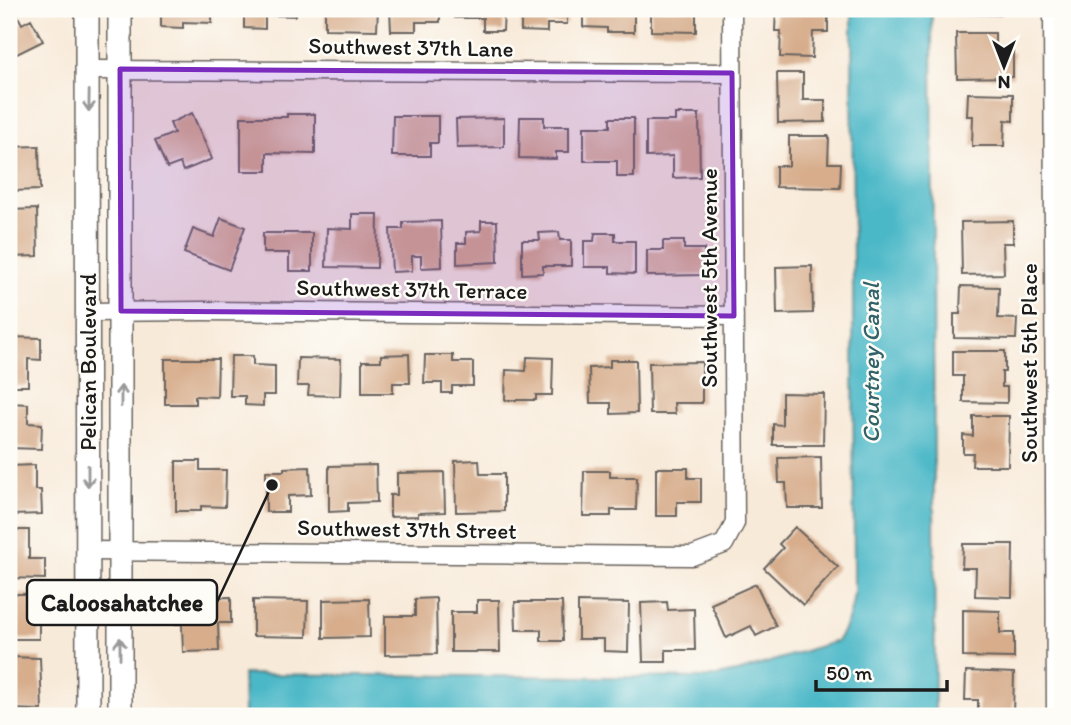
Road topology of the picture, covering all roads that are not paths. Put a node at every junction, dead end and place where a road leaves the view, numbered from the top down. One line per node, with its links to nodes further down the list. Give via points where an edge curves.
1 (87, 9): 6 (street, Pelican Boulevard)
2 (120, 9): 5 (street, Pelican Boulevard)
3 (732, 9): 7 (street, Southwest 5th Avenue)
4 (1052, 9): 11 (street, Southwest 5th Place)
5 (120, 69): 6 (street, Southwest 37th Lane); 7 (street, Southwest 37th Lane); 8 (street, Pelican Boulevard)
6 (89, 70): 9 (street, Pelican Boulevard, one-way to 9)
7 (733, 73): 10 (street, Southwest 5th Avenue)
8 (121, 311): 9 (street, Southwest 37th Terrace); 10 (street, Southwest 37th Terrace); 14 (street, Pelican Boulevard, one-way to 8)
9 (89, 312): 13 (street, Pelican Boulevard, one-way to 13)
10 (734, 316): 12 (street, Southwest 5th Avenue, via 735,523)
11 (1058, 328): 17 (street, Southwest 5th Place)
12 (724, 544): 14 (street, Southwest 37th Street, via 692,556)
13 (88, 551): 14 (street, Southwest 37th Street); 15 (street, Pelican Boulevard)
14 (120, 551): 16 (street, Pelican Boulevard, one-way to 14)
15 (88, 716)
16 (120, 716)
17 (1056, 716)

